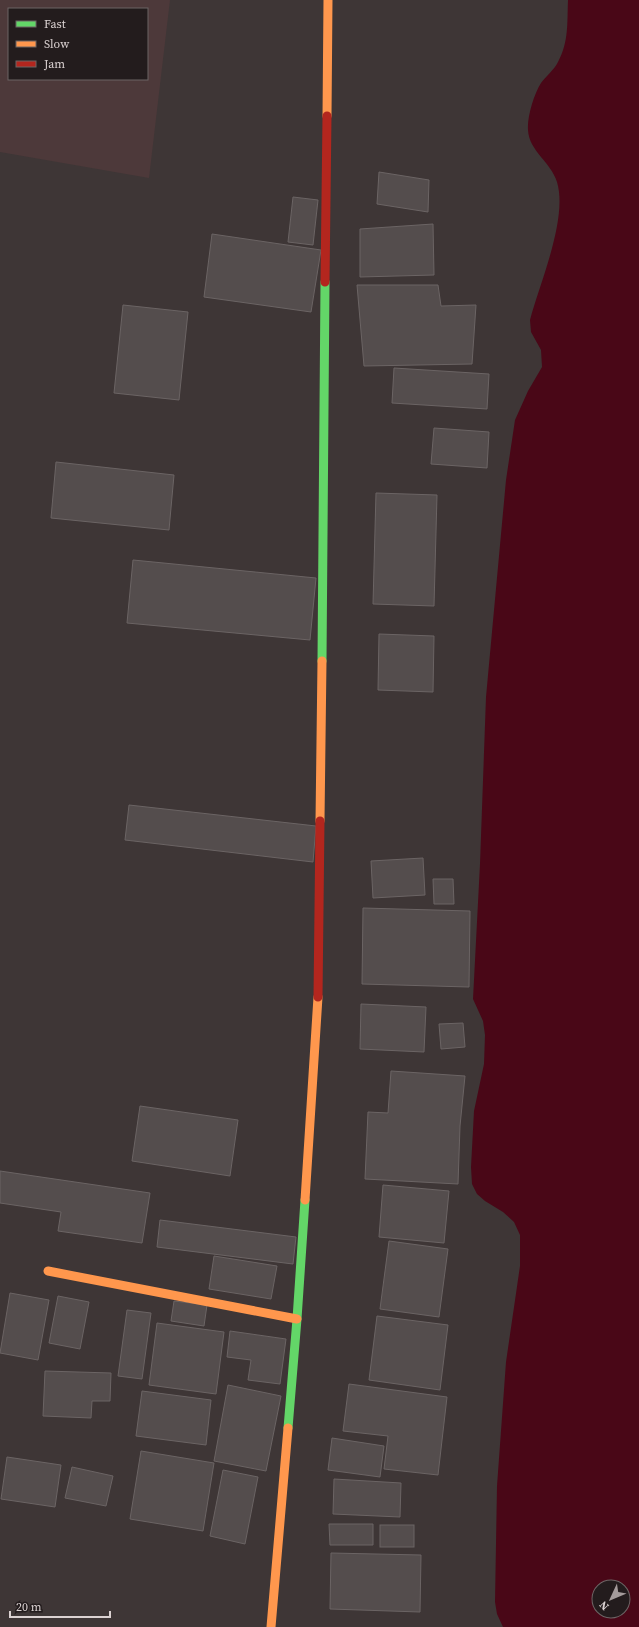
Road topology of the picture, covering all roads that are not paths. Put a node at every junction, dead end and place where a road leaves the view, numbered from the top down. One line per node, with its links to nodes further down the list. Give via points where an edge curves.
1 (328, 0): 3 (street, via 319,975)
2 (48, 1271): 3 (street)
3 (297, 1319): 4 (street)
4 (271, 1627)

